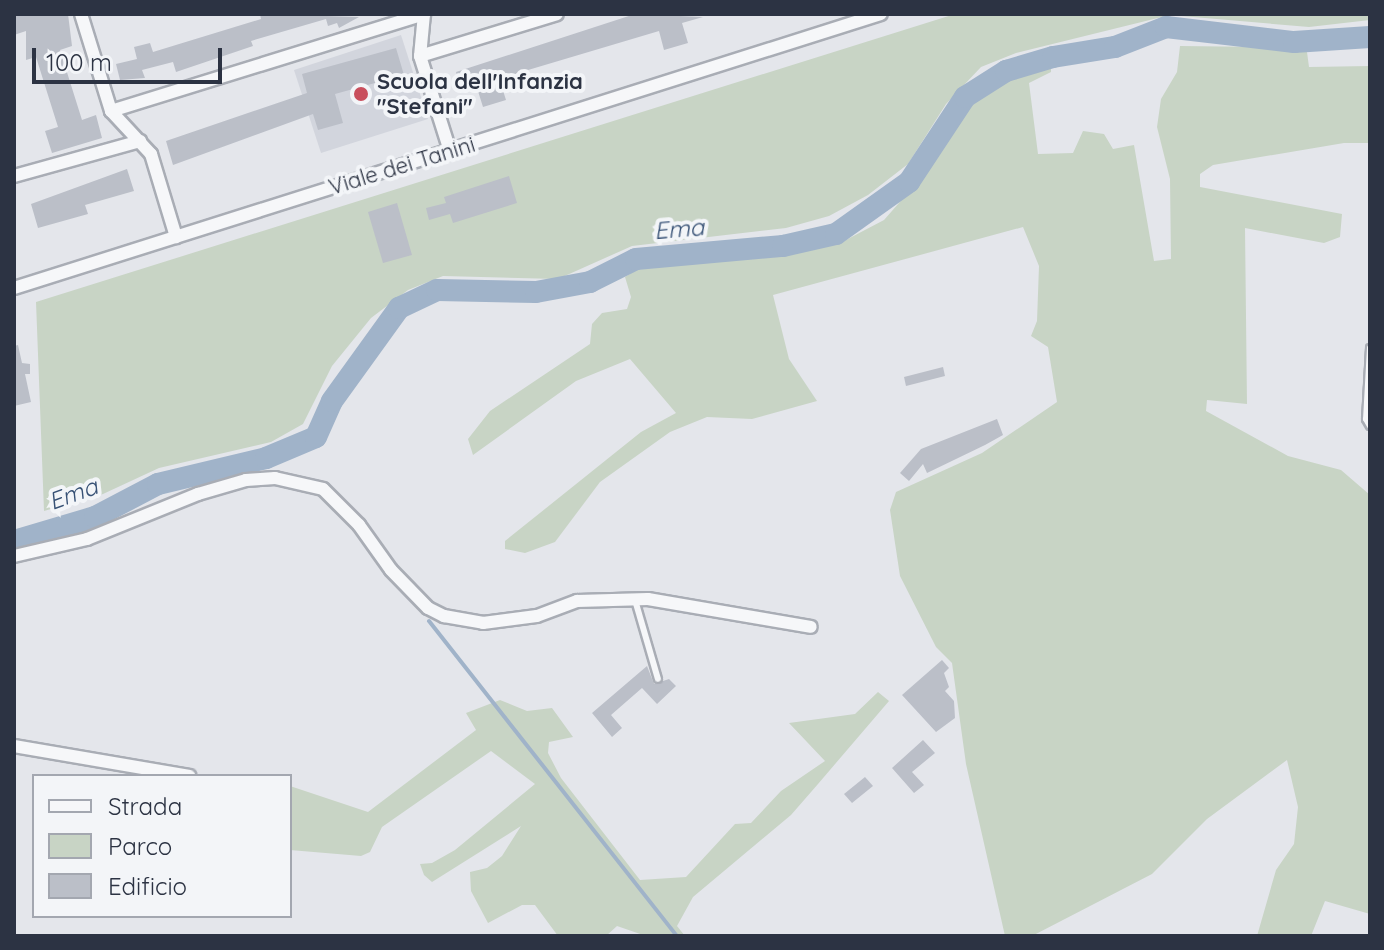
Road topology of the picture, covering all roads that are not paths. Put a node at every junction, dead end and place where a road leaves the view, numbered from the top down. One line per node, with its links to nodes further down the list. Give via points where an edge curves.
1 (81, 14): 6 (street)
2 (424, 14): 5 (street); 6 (street)
3 (557, 14): 5 (street)
4 (881, 14): 8 (street, Viale dei Tanini)
5 (420, 56): 8 (street)
6 (111, 111): 7 (street)
7 (140, 141): 9 (street); 10 (street, via 151,154)
8 (450, 151): 10 (street, Viale dei Tanini)
9 (14, 176)
10 (176, 237): 11 (street, Viale dei Tanini)
11 (14, 288)
12 (1370, 348): 13 (lane)
13 (1370, 426)
14 (14, 556): 15 (street, via 87,539 198,494 275,478 323,489 359,525 391,570 428,608 444,616 483,623 537,616 577,601)
15 (635, 600): 16 (street); 17 (lane)
16 (811, 627)
17 (658, 679)
18 (14, 746): 19 (street)
19 (177, 774)

